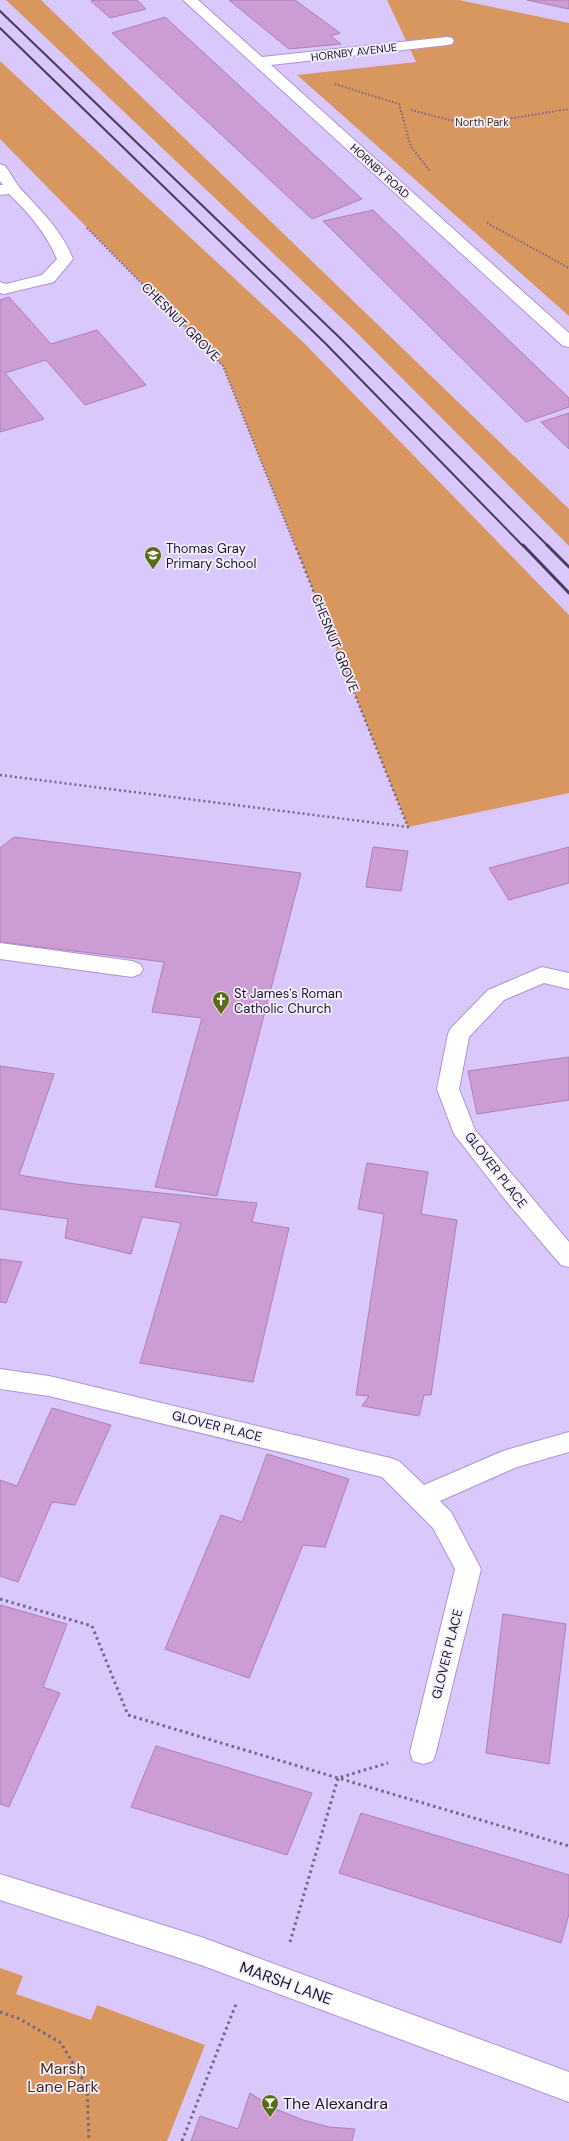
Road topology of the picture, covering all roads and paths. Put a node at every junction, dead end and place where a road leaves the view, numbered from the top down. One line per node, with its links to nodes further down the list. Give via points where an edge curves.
1 (190, 0): 3 (street, HORNBY ROAD)
2 (447, 41): 3 (street, HORNBY AVENUE)
3 (261, 62): 14 (street, HORNBY ROAD)
4 (331, 83): 8 (path, via 399,104 411,147)
5 (569, 109): 6 (path, via 488,122 449,120)
6 (411, 110)
7 (0, 169): 9 (street)
8 (433, 175)
9 (7, 190): 13 (street, via 29,204 60,246 64,259 48,279 4,289)
10 (485, 222): 12 (path)
11 (85, 226): 15 (path, CHESNUT GROVE, via 223,366 408,827)
12 (569, 268)
13 (0, 287)
14 (569, 342)
15 (0, 775)
16 (0, 951): 17 (street)
17 (132, 969)
18 (569, 981): 19 (street, GLOVER PLACE, via 542,975 496,996 459,1034 448,1089 465,1134)
19 (569, 1258)
20 (0, 1379): 22 (street, GLOVER PLACE, via 49,1386 390,1468)
21 (569, 1442): 22 (street, via 512,1458)
22 (421, 1498): 24 (street, GLOVER PLACE, via 442,1520 468,1569)
23 (0, 1599): 25 (path, via 92,1626 128,1715)
24 (423, 1752): 25 (path)
25 (338, 1778): 26 (path); 29 (path)
26 (569, 1846)
27 (0, 1887): 28 (street, MARSH LANE, via 201,1951)
28 (249, 1970): 29 (street, MARSH LANE); 33 (path)
29 (279, 1981): 31 (street, MARSH LANE)
30 (0, 2012): 32 (path, via 20,2019 61,2043 87,2087)
31 (569, 2087)
32 (89, 2141)
33 (182, 2141)

